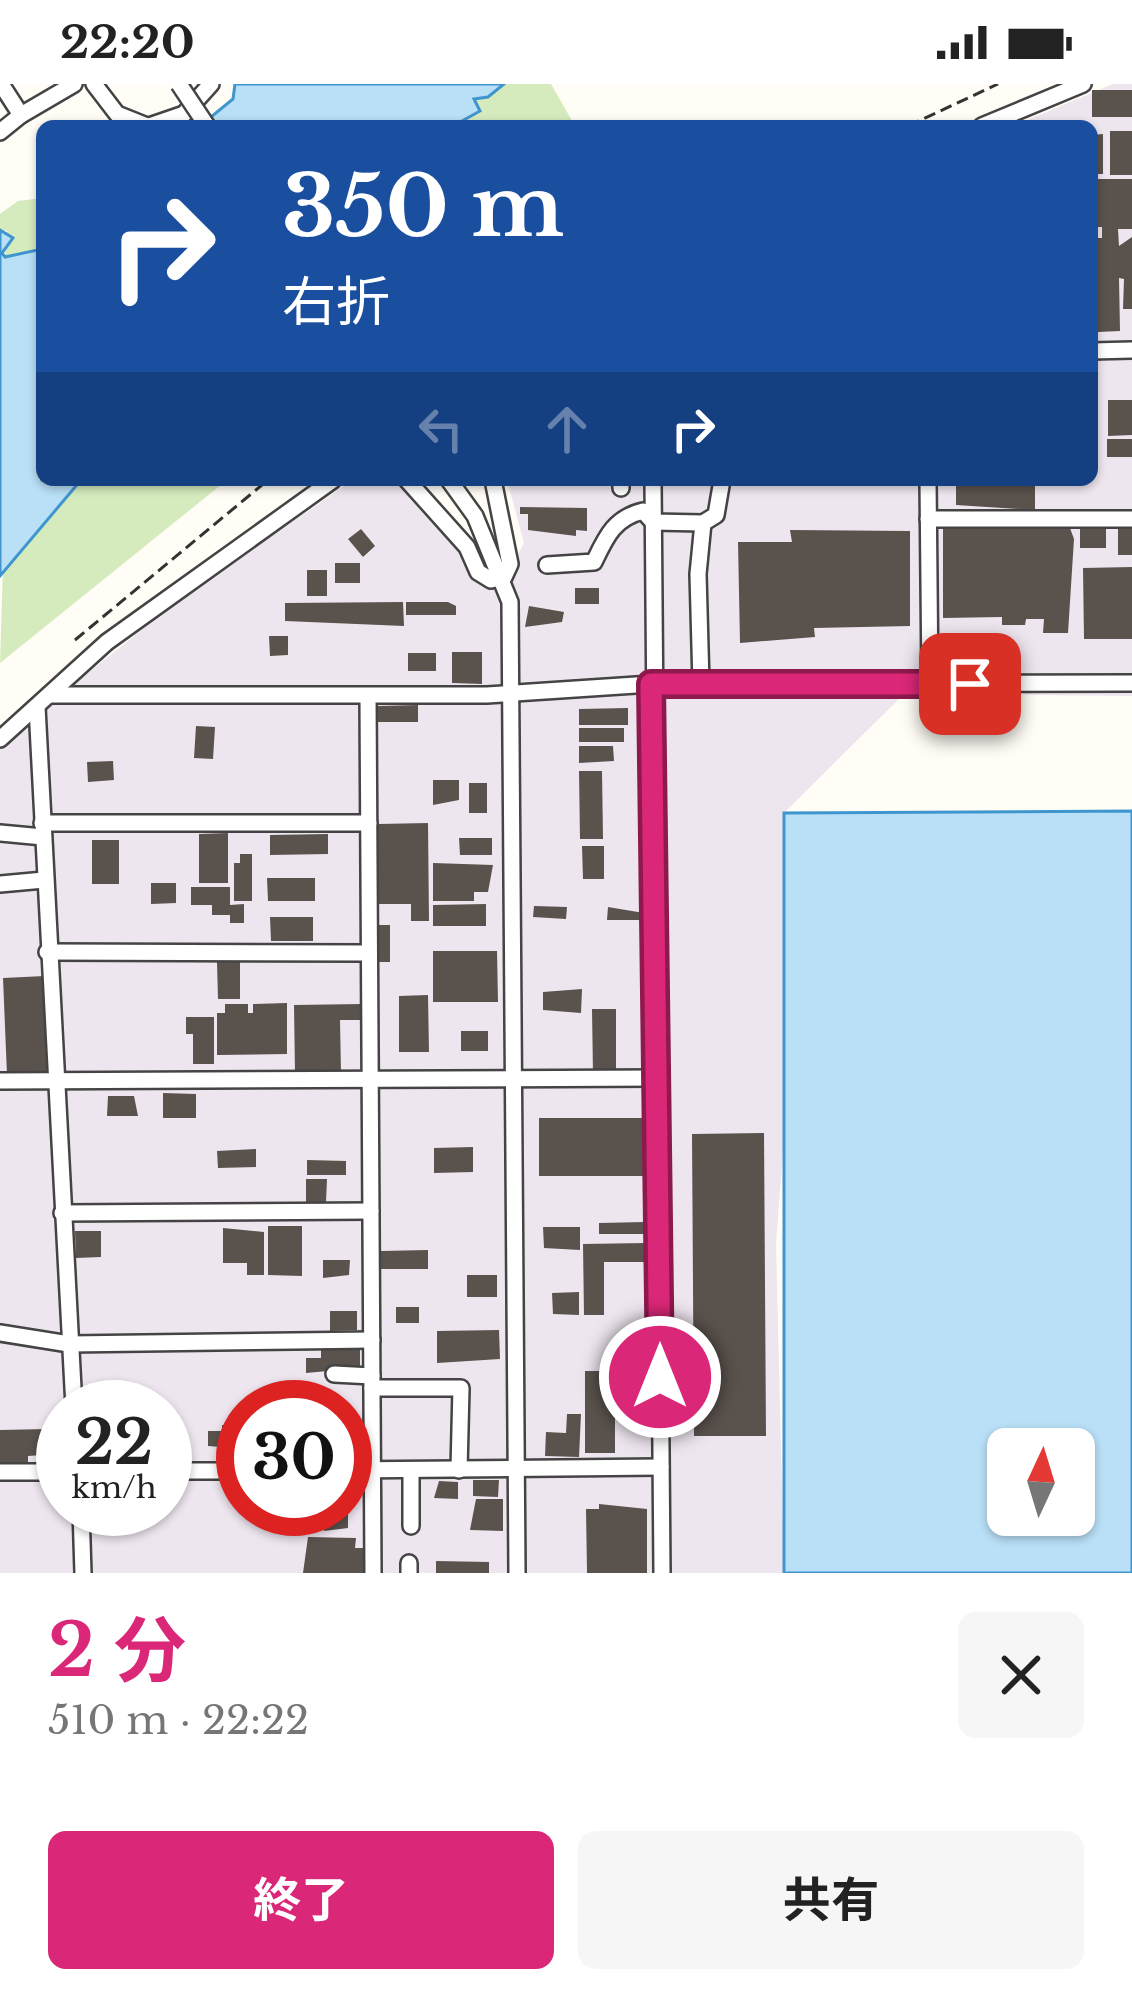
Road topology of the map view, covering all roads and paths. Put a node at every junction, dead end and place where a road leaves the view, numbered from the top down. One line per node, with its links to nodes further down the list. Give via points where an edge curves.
1 (2, 84): 8 (street)
2 (74, 84): 8 (street)
3 (94, 84): 9 (street, via 117,114)
4 (178, 84): 11 (street, bridge)
5 (211, 84): 10 (street, via 184,114)
6 (998, 84): 12 (path)
7 (1083, 84): 13 (street)
8 (21, 115): 14 (street)
9 (132, 120)
10 (166, 120)
11 (203, 120)
12 (921, 120)
13 (996, 120)
14 (0, 132)
15 (1132, 350): 16 (street)
16 (1098, 351)
17 (261, 486): 31 (path)
18 (325, 486): 38 (street, via 107,642)
19 (412, 486): 30 (street, via 478,572)
20 (452, 486): 30 (street)
21 (495, 486): 30 (street, via 509,538)
22 (652, 486): 27 (street)
23 (721, 486): 28 (street, via 716,514)
24 (928, 486): 25 (street)
25 (928, 518): 26 (street); 35 (street)
26 (1132, 519)
27 (653, 522): 28 (street); 29 (street, via 643,511 628,515 610,529 594,562); 33 (street)
28 (704, 523): 34 (street)
29 (547, 565)
30 (505, 577): 36 (street)
31 (75, 640)
32 (1132, 682): 35 (street)
33 (651, 684): 34 (street); 36 (street); 47 (street)
34 (700, 684): 35 (street)
35 (930, 684)
36 (513, 690): 37 (street); 51 (street)
37 (368, 696): 38 (street); 40 (street)
38 (43, 701): 39 (street); 41 (street)
39 (0, 739)
40 (368, 823): 41 (street); 46 (street)
41 (42, 830): 42 (street); 43 (street)
42 (0, 833)
43 (44, 880): 44 (street); 45 (street)
44 (0, 884)
45 (47, 952): 46 (street); 48 (street)
46 (369, 952): 50 (street)
47 (659, 1078): 51 (street); 62 (street)
48 (55, 1080): 49 (street); 50 (street); 53 (street)
49 (0, 1081)
50 (370, 1082): 51 (street); 52 (street)
51 (513, 1082): 64 (street)
52 (370, 1211): 53 (street); 55 (street)
53 (62, 1213): 56 (street)
54 (0, 1333): 56 (street)
55 (372, 1340): 56 (street); 60 (street)
56 (70, 1344): 58 (street)
57 (334, 1374): 59 (street)
58 (72, 1380)
59 (362, 1380)
60 (372, 1380)
61 (372, 1382): 63 (street, via 460,1388); 65 (street)
62 (661, 1467): 64 (street); 74 (street)
63 (459, 1469): 64 (street); 66 (street)
64 (517, 1469): 73 (street)
65 (374, 1470): 66 (street); 72 (street)
66 (411, 1470): 69 (street)
67 (0, 1472): 68 (street)
68 (36, 1472)
69 (411, 1526)
70 (82, 1536): 71 (street)
71 (83, 1573)
72 (373, 1573)
73 (517, 1573)
74 (662, 1573)

